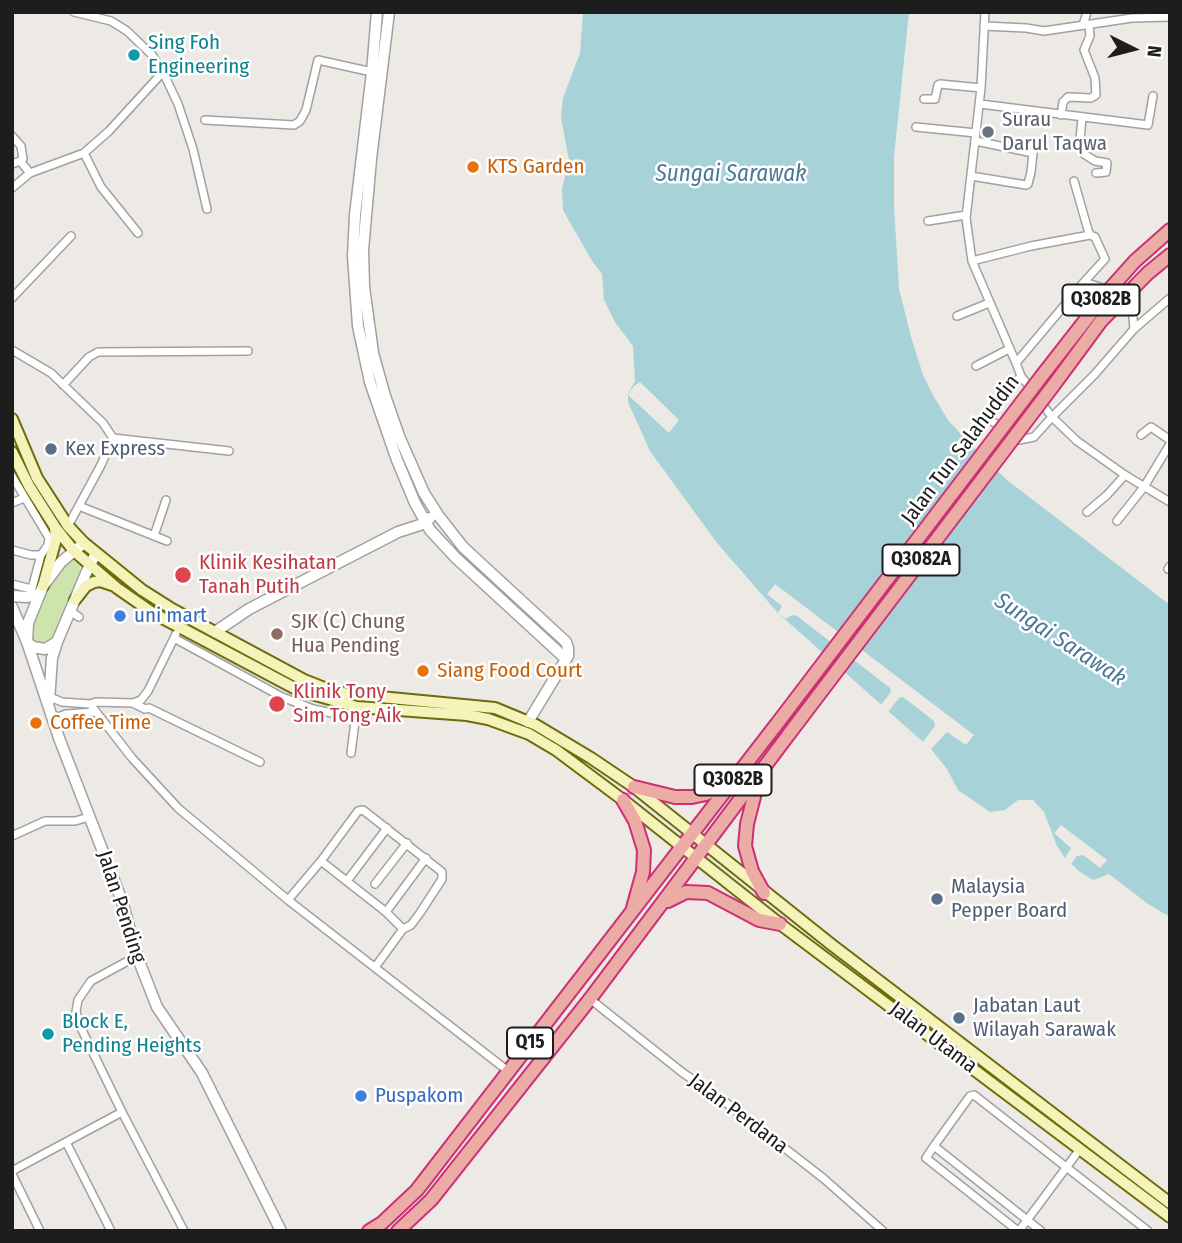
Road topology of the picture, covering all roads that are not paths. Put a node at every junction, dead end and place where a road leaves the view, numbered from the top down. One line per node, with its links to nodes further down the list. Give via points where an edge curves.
1 (74, 12): 10 (street, via 111,21 127,31)
2 (377, 12): 3 (street); 11 (street)
3 (387, 12): 63 (street, via 366,201 364,287 384,396)
4 (985, 12): 9 (street)
5 (1087, 12): 8 (street)
6 (1156, 15): 7 (street); 8 (street)
7 (1170, 18)
8 (1086, 24): 9 (street, via 1044,32); 16 (street, via 1090,36 1084,50 1096,95 1068,97)
9 (984, 26): 12 (street)
10 (163, 72): 22 (street); 29 (street, via 193,149)
11 (372, 72): 18 (street, via 318,60 306,110 294,125); 68 (street, via 355,215 354,286 370,382)
12 (981, 88): 14 (street, via 940,84 934,99); 15 (street)
13 (1153, 96): 17 (street, via 1148,125)
14 (924, 99)
15 (980, 104): 16 (street); 21 (street)
16 (1061, 115): 17 (street)
17 (1082, 118): 25 (street, via 1084,154 1107,163 1106,172)
18 (205, 120)
19 (916, 127): 21 (street)
20 (12, 136): 23 (street, via 23,152 23,159)
21 (976, 137): 26 (street); 26 (street, via 1032,152 1031,172 1026,185)
22 (84, 153): 24 (street); 33 (street, via 101,187)
23 (16, 162): 24 (street)
24 (30, 173): 28 (street)
25 (1096, 173)
26 (971, 176): 30 (street)
27 (1074, 181): 34 (street)
28 (12, 188)
29 (207, 209)
30 (966, 215): 31 (street); 37 (street)
31 (928, 221)
32 (1170, 230): 39 (highway, Jalan Tun Salahuddin / Q3082B)
33 (138, 233)
34 (1090, 235): 37 (street); 38 (street, via 1105,259)
35 (71, 236): 41 (street)
36 (1170, 255): 40 (highway, Jalan Tun Salahuddin / Q3082A)
37 (972, 261): 43 (street)
38 (1084, 282): 39 (street); 49 (street)
39 (1109, 290): 108 (highway, Jalan Tun Salahuddin / Q3082B, bridge)
40 (1125, 295): 45 (street, via 1132,306); 107 (highway, Jalan Tun Salahuddin / Q3082A, bridge)
41 (12, 298)
42 (1170, 298): 45 (street)
43 (989, 303): 44 (street); 46 (street)
44 (957, 316)
45 (1134, 330): 53 (street)
46 (1009, 349): 49 (street); 50 (street)
47 (12, 350): 52 (street)
48 (248, 351): 52 (street, via 97,352)
49 (1016, 363): 51 (street)
50 (976, 366)
51 (1021, 376): 53 (street); 53 (street, via 990,410 989,419 1019,440 1034,436)
52 (63, 385): 56 (street)
53 (1052, 417): 61 (street)
54 (12, 419): 73 (main road, via 37,478)
55 (1141, 435): 57 (street, via 1151,427)
56 (113, 438): 58 (street); 69 (street)
57 (1170, 442): 62 (street)
58 (229, 451)
59 (13, 454): 64 (main road)
60 (12, 475): 64 (street)
61 (1125, 475): 62 (street); 70 (street)
62 (1144, 486): 66 (street); 71 (street)
63 (427, 498): 72 (street, via 431,515); 95 (street, via 463,547 566,642)
64 (29, 499): 67 (street); 74 (main road); 83 (street, via 50,541)
65 (166, 500): 76 (street)
66 (1170, 502)
67 (12, 503)
68 (415, 503): 72 (street); 75 (street, via 414,516)
69 (79, 506): 73 (street); 76 (street)
70 (1087, 512)
71 (1117, 520)
72 (426, 523): 75 (street); 79 (street)
73 (68, 526): 78 (main road)
74 (55, 527): 81 (main road); 87 (main road, via 57,539)
75 (398, 532): 79 (street, via 424,533); 91 (street, via 249,609)
76 (154, 536): 77 (street)
77 (167, 541)
78 (84, 543): 81 (street); 82 (main road)
79 (441, 543): 95 (street)
80 (12, 550): 83 (street)
81 (74, 551): 84 (main road); 87 (street)
82 (96, 553): 84 (street, Jalan Pending); 91 (main road, Jalan Utama, via 142,590)
83 (41, 555): 87 (street)
84 (90, 564): 86 (main road, Jalan Utama); 89 (street, Jalan Pending)
85 (12, 584): 87 (street)
86 (117, 588): 89 (main road, via 94,582); 92 (main road, Jalan Utama)
87 (35, 591): 88 (street); 93 (street)
88 (12, 596)
89 (75, 600): 94 (street, Jalan Pending, via 74,614)
90 (12, 607): 93 (street)
91 (215, 632): 104 (main road, Jalan Utama, via 332,691 495,708)
92 (177, 633): 96 (street); 102 (main road, Jalan Utama)
93 (27, 642): 94 (street, via 39,650); 101 (street)
94 (57, 642): 97 (street, Jalan Pending)
95 (566, 659): 104 (street)
96 (148, 691): 98 (street); 100 (street)
97 (50, 697): 99 (street); 101 (street, Jalan Pending)
98 (133, 703): 99 (street, via 96,702); 100 (street)
99 (92, 708): 103 (street); 124 (street, via 175,805)
100 (149, 708): 106 (street)
101 (49, 709): 103 (street, Jalan Pending)
102 (356, 712): 105 (street); 110 (main road, Jalan Utama, via 467,715 502,723 556,750)
103 (54, 722): 111 (street, Jalan Pending)
104 (528, 722): 109 (main road, Jalan Utama)
105 (351, 753)
106 (260, 762)
107 (760, 774): 117 (highway, Jalan Tun Salahuddin / Q3082A); 123 (highway, via 745,846)
108 (733, 780): 109 (highway, via 692,797); 113 (highway, Jalan Tun Salahuddin / Q3082B)
109 (634, 787): 113 (main road, Jalan Utama)
110 (623, 800): 116 (main road, Jalan Utama); 127 (highway, via 642,840 645,861)
111 (89, 817): 114 (street, via 45,821); 130 (street, Jalan Pending, via 122,901)
112 (387, 828): 115 (street); 120 (street, via 358,811); 121 (street)
113 (692, 835): 116 (highway, Q15); 117 (main road, Jalan Utama)
114 (12, 836)
115 (407, 843): 118 (street); 122 (street)
116 (683, 847): 119 (main road, Jalan Utama); 127 (highway, Q15)
117 (706, 847): 119 (highway, Q15); 123 (main road, Jalan Utama)
118 (426, 858): 126 (street); 129 (street, via 439,868 442,879 411,925)
119 (697, 859): 125 (highway, Q15); 128 (main road, Jalan Utama)
120 (321, 861): 121 (street); 124 (street)
121 (347, 881): 126 (street)
122 (375, 884)
123 (764, 893): 142 (main road, Jalan Utama)
124 (288, 900): 131 (street)
125 (659, 908): 128 (highway, via 678,894 701,892 759,920); 132 (highway, Q15)
126 (386, 912): 129 (street)
127 (631, 915): 133 (highway, Q15)
128 (780, 924): 137 (main road, Jalan Utama)
129 (403, 929): 131 (street)
130 (137, 956): 134 (street, via 90,982 76,1012); 148 (street, Jalan Pending, via 157,1007 220,1105)
131 (376, 966): 133 (street)
132 (590, 999): 150 (highway, Q15, via 430,1199); 151 (street, Jalan Perdana, via 823,1178)
133 (508, 1071): 149 (highway, Q15, via 417,1190)
134 (122, 1112): 135 (street); 147 (street)
135 (66, 1142): 139 (street); 146 (street)
136 (934, 1146): 138 (street, via 974,1095); 140 (street); 141 (street, via 926,1158)
137 (1080, 1149): 138 (street); 143 (main road, Jalan Utama)
138 (1067, 1167): 144 (street); 154 (street)
139 (12, 1173): 145 (street)
140 (981, 1183): 141 (street); 144 (street)
141 (971, 1195): 152 (street)
142 (1170, 1203)
143 (1170, 1217)
144 (1027, 1219): 152 (street); 153 (street)
145 (40, 1231)
146 (111, 1231)
147 (184, 1231)
148 (281, 1231)
149 (369, 1231)
150 (398, 1231)
151 (883, 1231)
152 (1018, 1231)
153 (1041, 1231)
154 (1148, 1231)

